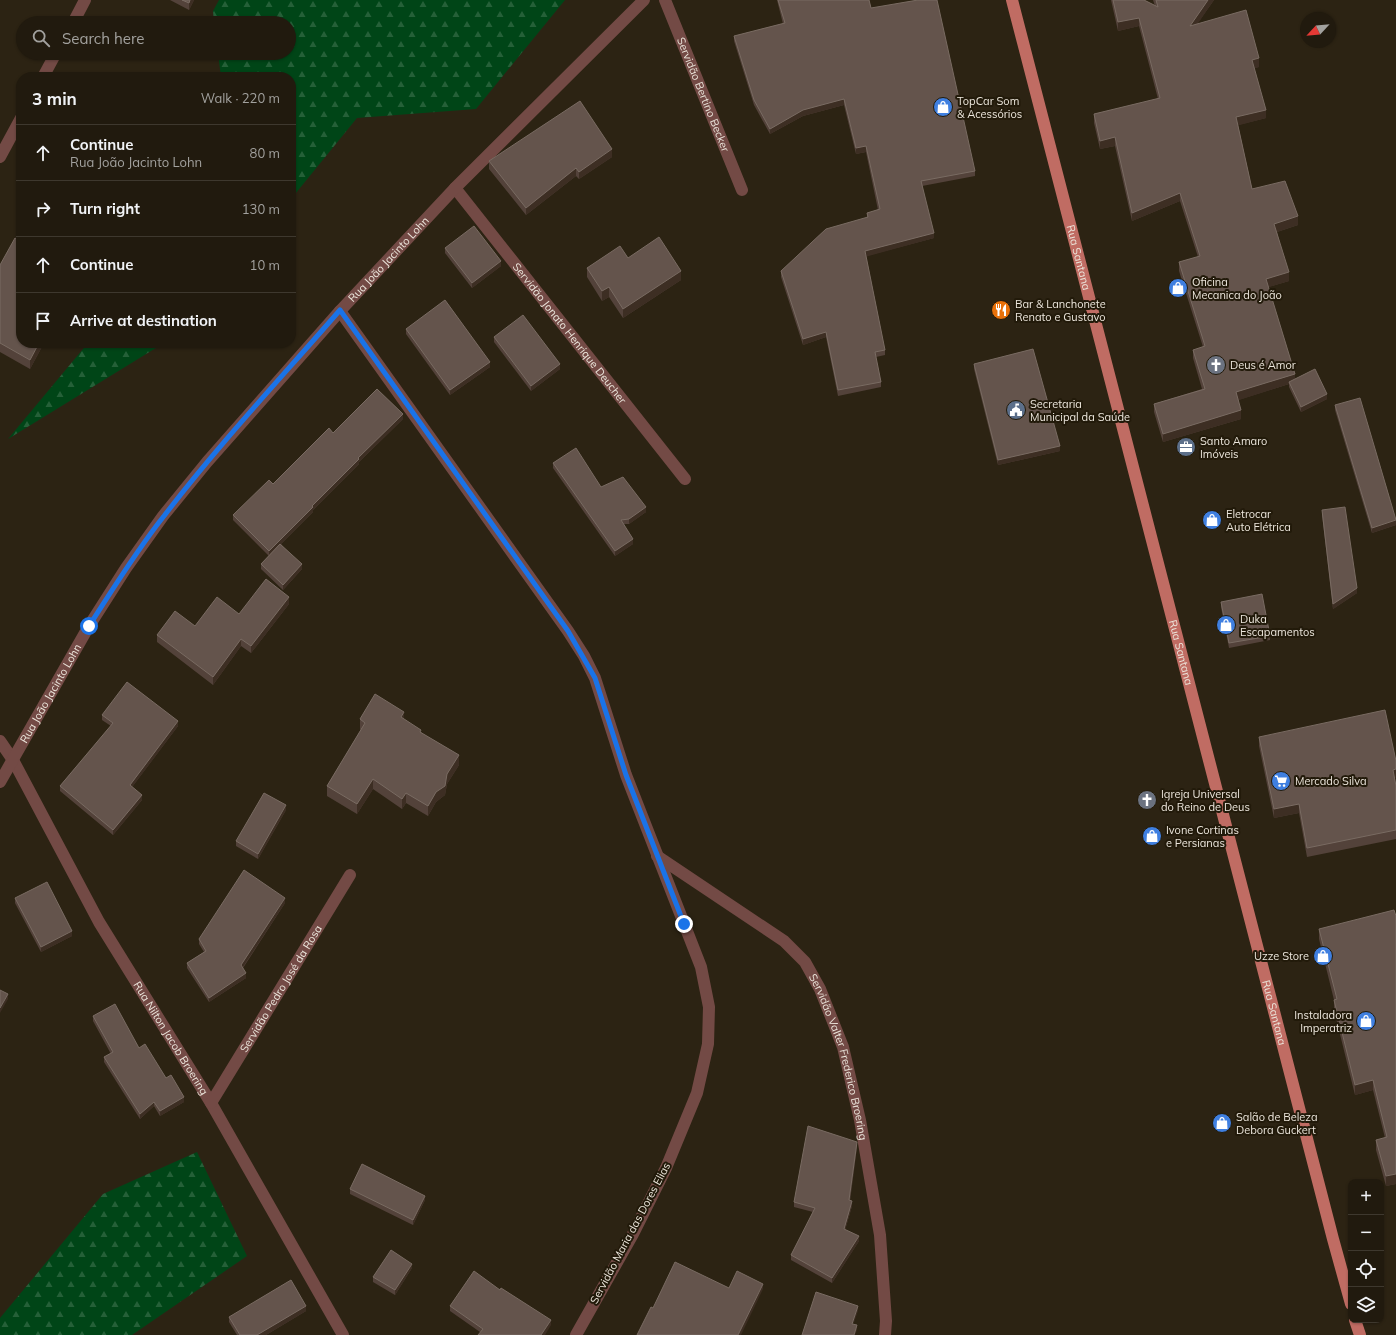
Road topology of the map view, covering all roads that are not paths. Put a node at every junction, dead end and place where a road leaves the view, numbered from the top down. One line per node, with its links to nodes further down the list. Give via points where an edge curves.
1 (85, 0): 5 (street)
2 (644, 0): 10 (street, Rua João Jacinto Lohn)
3 (665, 0): 11 (street, Servidão Bertino Becker)
4 (1012, 0): 20 (main road, Rua Santana)
5 (77, 16)
6 (52, 60): 7 (street)
7 (46, 72)
8 (16, 127): 9 (street)
9 (0, 156)
10 (455, 188): 12 (street, Rua João Jacinto Lohn); 13 (street, Servidão Jonato Henrique Deucher)
11 (742, 190)
12 (340, 310): 15 (street, Rua João Jacinto Lohn, via 163,516 89,626); 17 (street, Servidão Maria das Dores Elias, via 584,656 595,678 626,775)
13 (685, 479)
14 (0, 741): 15 (street, Rua Nilton Jacob Broering)
15 (13, 760): 16 (street, Rua João Jacinto Lohn); 19 (street, Rua Nilton Jacob Broering, via 99,922)
16 (0, 782)
17 (657, 856): 23 (street, Servidão Maria das Dores Elias, via 701,967 709,1007 708,1044 697,1093 666,1168 633,1234); 24 (street, Servidão Valter Frederico Broering, via 784,941 805,962 820,989 843,1047 860,1120 880,1235)
18 (350, 875): 19 (street, Servidão Pedro José da Rosa)
19 (211, 1103): 22 (street, Rua Nilton Jacob Broering)
20 (1348, 1293)
21 (1356, 1323): 25 (main road)
22 (344, 1335)
23 (576, 1335)
24 (885, 1335)
25 (1360, 1335)

